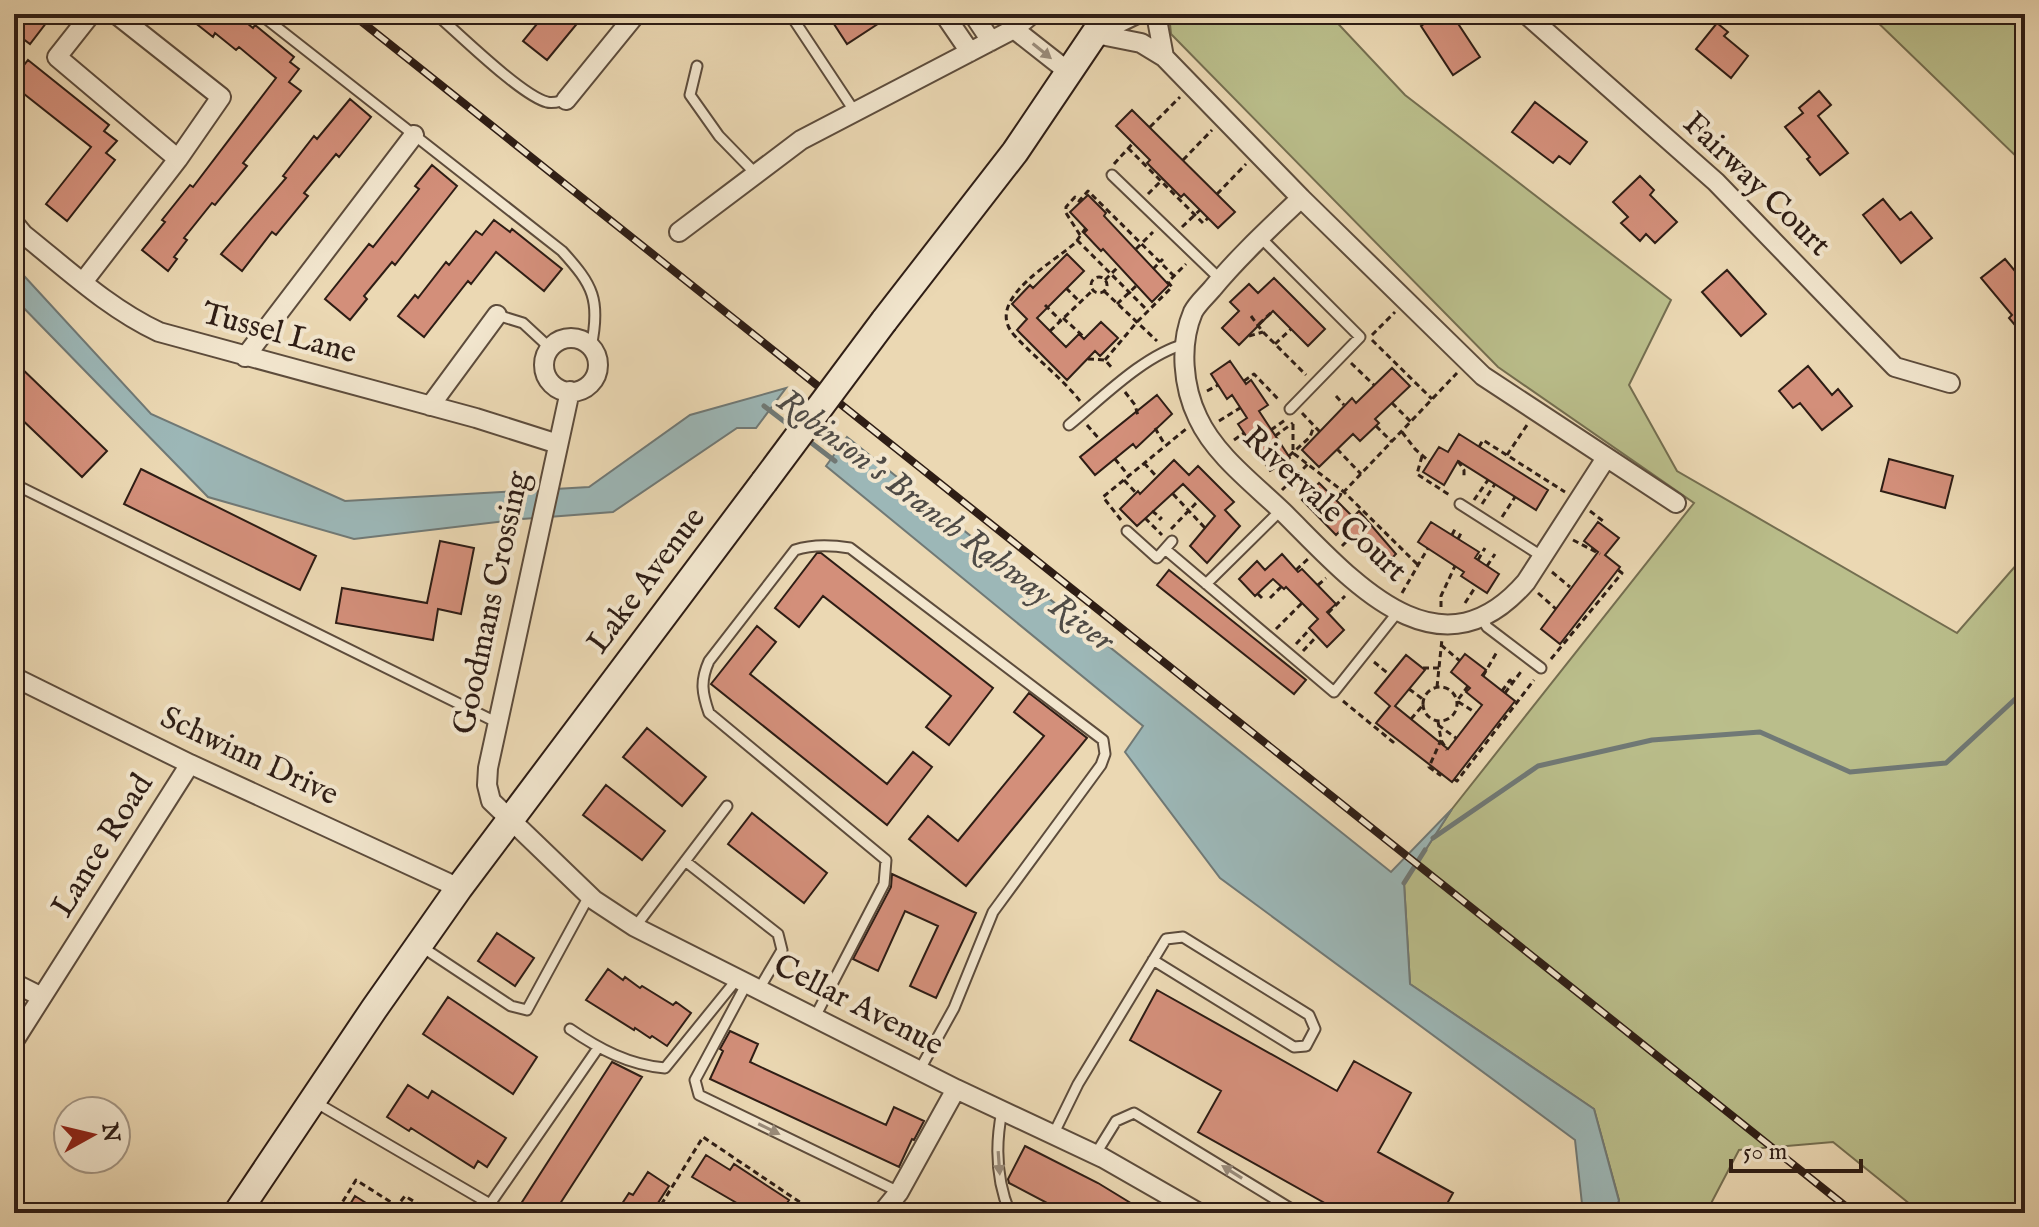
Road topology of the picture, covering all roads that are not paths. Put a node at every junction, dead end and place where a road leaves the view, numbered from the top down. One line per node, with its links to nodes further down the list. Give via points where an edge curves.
1 (91, 14): 23 (street, via 57,57)
2 (116, 14): 23 (street, via 221,97)
3 (260, 14): 22 (lane)
4 (436, 14): 20 (lane, via 540,99 550,104)
5 (636, 14): 20 (street)
6 (790, 14): 21 (lane)
7 (944, 14): 16 (street)
8 (973, 14): 15 (street)
9 (1032, 14): 14 (street)
10 (1137, 14): 13 (street)
11 (1156, 14): 17 (street)
12 (1526, 14): 37 (street, Fairway Court, via 1716,182 1895,367)
13 (1102, 24): 17 (street); 19 (main road, Lake Avenue)
14 (1014, 29): 15 (street); 19 (street, one-way to 19)
15 (991, 41): 16 (street)
16 (970, 52): 21 (street)
17 (1164, 57): 26 (street)
18 (697, 66): 24 (lane, via 690,95 719,136)
19 (1070, 73): 58 (main road, Lake Avenue, bridge)
20 (566, 100)
21 (855, 112): 24 (street, via 801,140)
22 (414, 135): 34 (lane, via 581,271 593,292 597,319); 36 (street)
23 (178, 159): 31 (street)
24 (756, 174): 28 (street)
25 (1112, 175): 30 (lane)
26 (1301, 198): 29 (street, Rivervale Court); 43 (street, via 1483,376)
27 (14, 223): 31 (street, Tussel Lane)
28 (679, 232)
29 (1261, 238): 30 (street, Rivervale Court); 40 (lane, via 1360,337)
30 (1220, 279): 33 (street, Rivervale Court, via 1194,311)
31 (83, 282): 36 (street, Tussel Lane, via 151,328)
32 (497, 315): 35 (lane, via 523,323); 39 (street)
33 (1185, 344): 41 (lane, via 1165,349); 46 (street, Rivervale Court, via 1190,401 1201,425)
34 (591, 347): 35 (street, via 566,338); 38 (street, via 597,373 586,387)
35 (550, 348): 38 (street, via 546,373 555,386)
36 (245, 357): 39 (street, Tussel Lane)
37 (1950, 383)
38 (570, 391): 42 (street, Goodmans Crossing)
39 (430, 406): 42 (street, Tussel Lane)
40 (1292, 410)
41 (1069, 425)
42 (558, 444): 55 (street, Goodmans Crossing)
43 (1606, 458): 45 (street); 49 (street, Rivervale Court)
44 (14, 484): 55 (lane)
45 (1676, 503)
46 (1276, 506): 50 (lane); 51 (street, Rivervale Court, via 1356,585)
47 (1468, 509): 49 (lane)
48 (1127, 531): 50 (lane, via 1157,558 1169,541)
49 (1541, 560): 52 (street, Rivervale Court, via 1506,602)
50 (1206, 584): 51 (lane, via 1334,692)
51 (1395, 612): 52 (street, Rivervale Court, via 1442,623)
52 (1481, 617): 53 (lane)
53 (1541, 668)
54 (14, 677): 56 (street, Schwinn Drive)
55 (498, 723): 58 (street, Goodmans Crossing, via 487,785 491,801)
56 (190, 764): 60 (street, Schwinn Drive); 67 (street, Lance Road)
57 (727, 806): 59 (lane)
58 (511, 821): 60 (main road, Lake Avenue); 61 (street, Cellar Avenue)
59 (685, 861): 62 (lane); 66 (lane, via 778,934 782,950)
60 (459, 888): 63 (main road, Lake Avenue)
61 (589, 896): 62 (street, Cellar Avenue); 63 (lane, via 527,1010 511,1006)
62 (635, 927): 66 (street, Cellar Avenue)
63 (420, 945): 74 (main road, Lake Avenue)
64 (1153, 960): 64 (lane, via 1166,939 1183,937 1309,1015 1315,1029 1306,1046 1294,1047); 76 (lane)
65 (14, 983): 67 (street)
66 (748, 983): 68 (street, Cellar Avenue); 71 (lane, via 665,1068); 78 (lane, one-way to 78, via 695,1080 699,1095)
67 (42, 997): 70 (street, Lance Road)
68 (815, 1017): 72 (street, Cellar Avenue); 72 (lane, via 884,884 886,860 709,713 701,690 709,661 795,550 837,546 850,548 1103,740 1101,765 993,912 954,1008)
69 (570, 1029): 71 (lane)
70 (14, 1041)
71 (598, 1048): 74 (lane, via 490,1204)
72 (919, 1071): 73 (street, Cellar Avenue)
73 (956, 1089): 75 (street, Cellar Avenue); 78 (street)
74 (313, 1101): 79 (main road, Lake Avenue)
75 (1002, 1111): 76 (street, Cellar Avenue); 81 (lane, one-way to 81, via 998,1164)
76 (1053, 1135): 77 (street, Cellar Avenue)
77 (1095, 1155): 82 (street, Cellar Avenue); 83 (lane, one-way to 77, via 1134,1113 1116,1121)
78 (899, 1192): 80 (street)
79 (237, 1213)
80 (882, 1213)
81 (1010, 1213)
82 (1199, 1213)
83 (1298, 1213)

